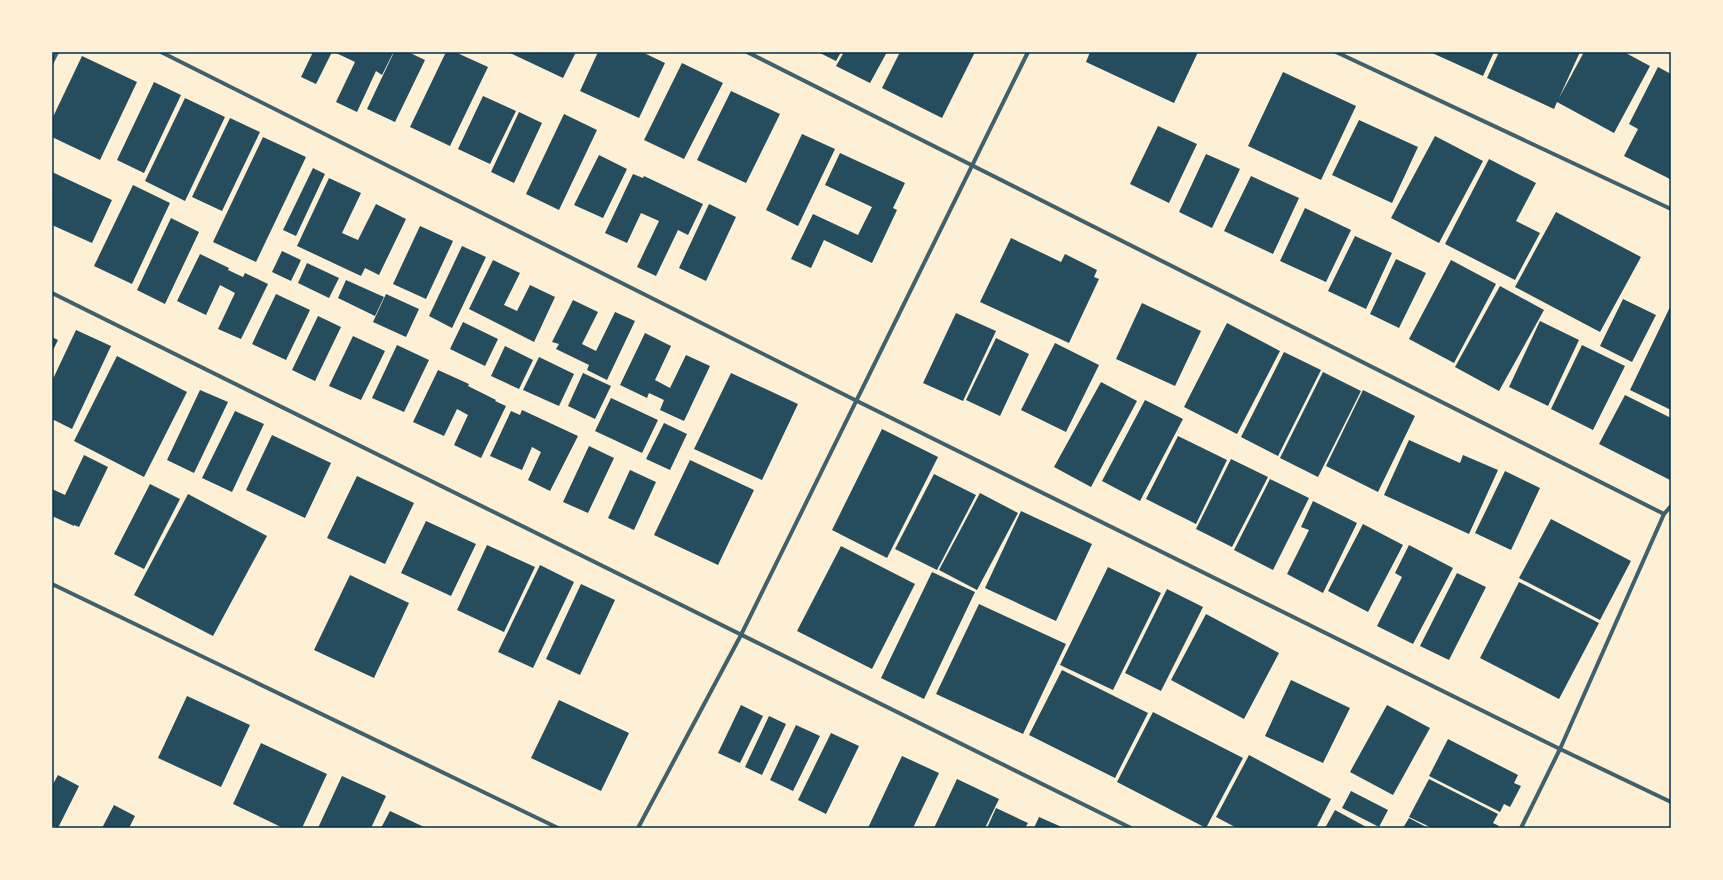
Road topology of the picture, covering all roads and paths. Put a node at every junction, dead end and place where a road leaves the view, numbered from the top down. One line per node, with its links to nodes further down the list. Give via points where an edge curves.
1 (57, 52): 6 (street)
2 (161, 52): 10 (street)
3 (747, 52): 7 (street)
4 (1028, 52): 7 (street)
5 (1336, 52): 8 (street)
6 (52, 62)
7 (973, 165): 10 (street); 12 (street)
8 (1671, 209)
9 (52, 293): 14 (street)
10 (857, 401): 14 (street); 15 (street)
11 (1671, 506): 12 (street)
12 (1664, 514): 15 (street)
13 (52, 584): 17 (street)
14 (741, 635): 18 (street); 19 (street)
15 (1560, 749): 16 (street); 20 (street)
16 (1671, 802)
17 (558, 828)
18 (638, 828)
19 (1131, 828)
20 (1521, 828)

